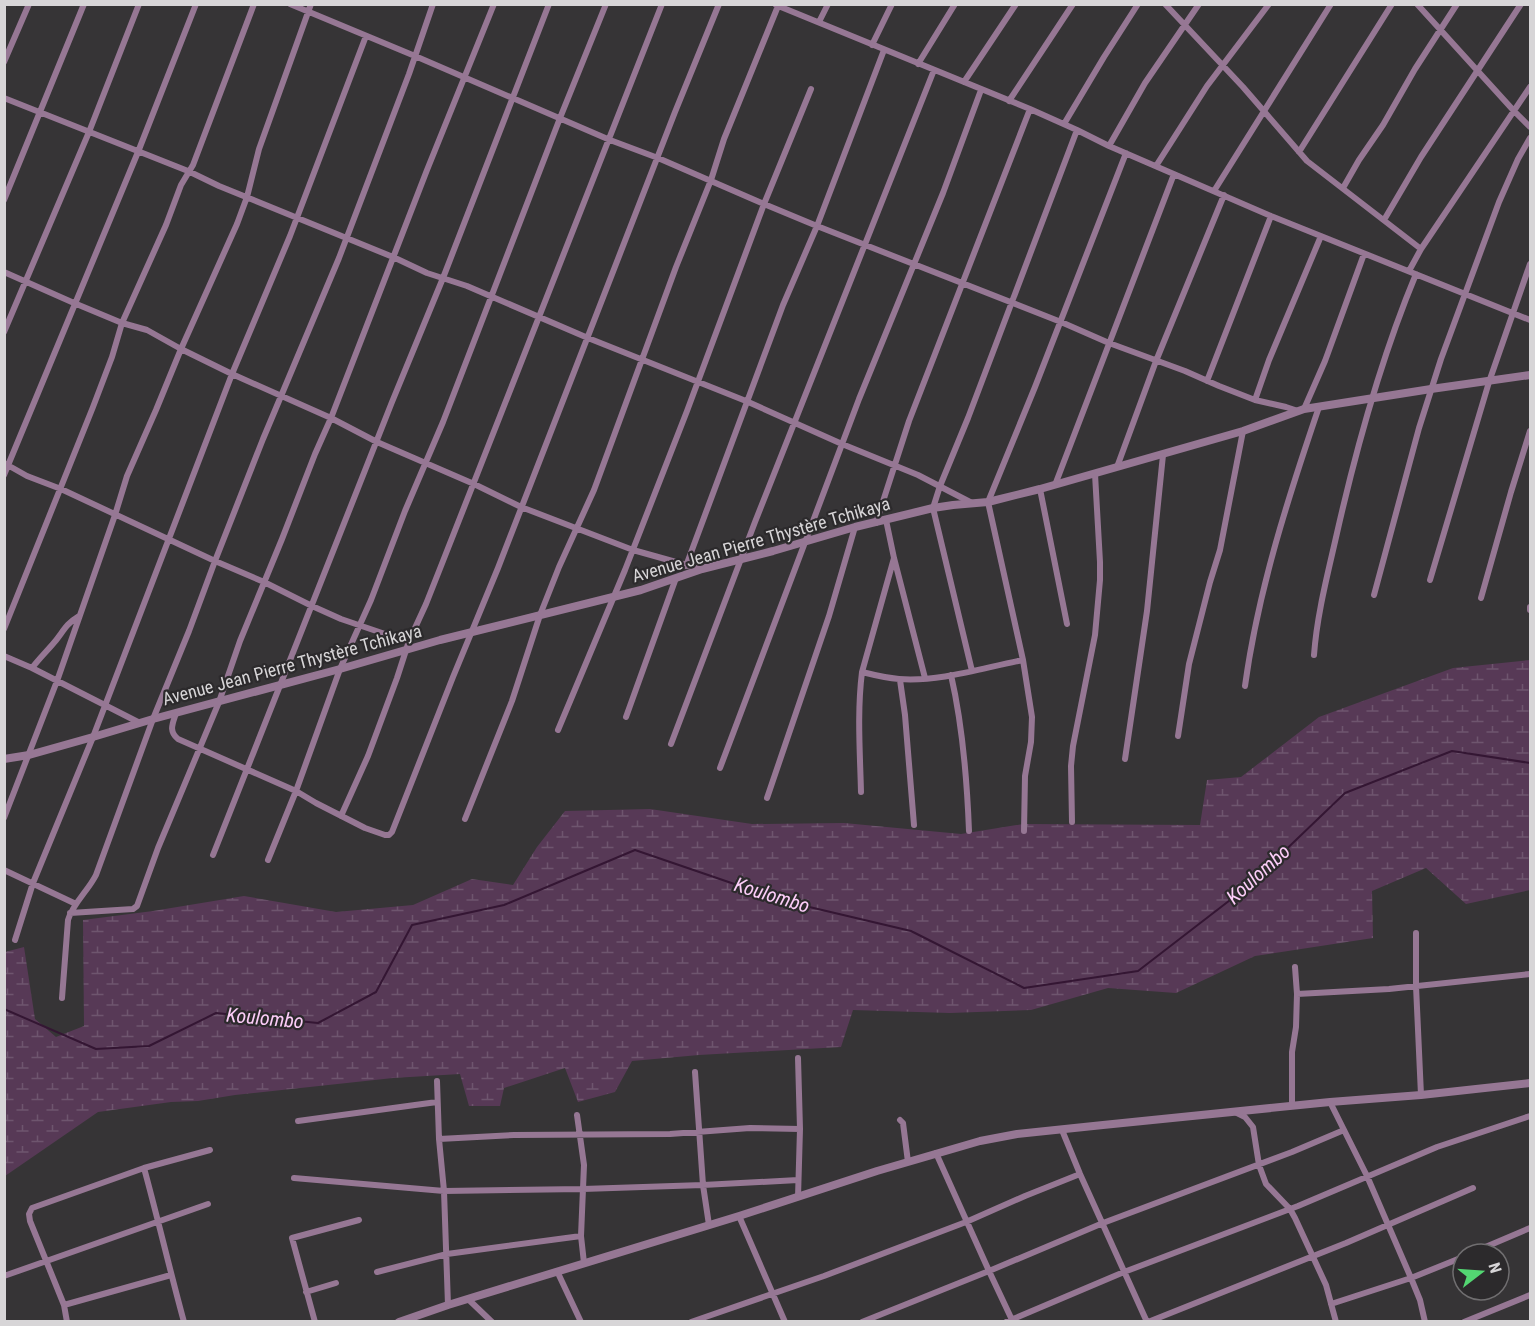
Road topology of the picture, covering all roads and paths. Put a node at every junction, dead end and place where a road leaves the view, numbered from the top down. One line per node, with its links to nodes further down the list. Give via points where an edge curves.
1 (29, 4): 37 (street)
2 (84, 4): 53 (street)
3 (139, 4): 58 (street)
4 (196, 4): 62 (street)
5 (254, 4): 67 (street)
6 (290, 4): 29 (street)
7 (311, 4): 29 (street)
8 (433, 4): 36 (street)
9 (494, 4): 42 (street)
10 (549, 4): 48 (street)
11 (606, 4): 54 (street)
12 (662, 4): 60 (street)
13 (719, 4): 65 (street)
14 (828, 4): 30 (street)
15 (892, 4): 34 (street)
16 (955, 4): 38 (street)
17 (1016, 4): 43 (street)
18 (1073, 4): 49 (street)
19 (1138, 4): 55 (street)
20 (1166, 4): 31 (street)
21 (1199, 4): 31 (street)
22 (1269, 4): 39 (street)
23 (1331, 4): 51 (street)
24 (1392, 4): 63 (street)
25 (1417, 4): 32 (street)
26 (1457, 4): 32 (street)
27 (1521, 4): 41 (street)
28 (777, 5): 30 (street); 69 (street)
29 (308, 12): 33 (street); 73 (street, via 259,149)
30 (819, 22): 34 (street)
31 (1185, 24): 39 (street); 61 (street)
32 (1441, 29): 41 (street); 70 (street)
33 (366, 36): 36 (street); 77 (street)
34 (872, 45): 35 (street)
35 (884, 50): 38 (street); 79 (street)
36 (415, 56): 42 (street); 81 (street)
37 (4, 62)
38 (918, 64): 40 (street)
39 (1222, 65): 51 (street); 66 (street)
40 (934, 70): 43 (street); 82 (street)
41 (1478, 70): 52 (street); 78 (street)
42 (465, 77): 48 (street); 85 (street)
43 (964, 82): 46 (street)
44 (1530, 87): 52 (street)
45 (811, 89): 75 (street)
46 (981, 90): 49 (street); 86 (street)
47 (4, 98): 53 (street)
48 (512, 98): 54 (street); 91 (street)
49 (1009, 101): 50 (street)
50 (1030, 109): 55 (street); 93 (street)
51 (1263, 111): 63 (street); 71 (street)
52 (1514, 111): 56 (street); 83 (street)
53 (41, 112): 58 (street); 74 (street)
54 (560, 118): 60 (street); 95 (street)
55 (1064, 124): 57 (street)
56 (1530, 127)
57 (1077, 130): 61 (street); 97 (street)
58 (89, 132): 62 (street); 92 (street)
59 (1530, 138): 94 (street, via 1499,202)
60 (610, 140): 65 (street); 99 (street)
61 (1109, 146): 64 (street)
62 (138, 152): 67 (street); 96 (street)
63 (1299, 152): 70 (street)
64 (1126, 153): 66 (street); 101 (street)
65 (658, 158): 69 (street); 104 (street)
66 (1156, 166): 68 (street)
67 (188, 171): 73 (street); 102 (street)
68 (1173, 174): 71 (street); 105 (street)
69 (711, 180): 75 (street); 107 (street)
70 (1343, 188): 78 (street)
71 (1214, 191): 72 (street)
72 (1224, 195): 76 (street); 108 (street)
73 (247, 197): 77 (street); 106 (street)
74 (4, 200)
75 (764, 204): 79 (street); 111 (street)
76 (1271, 216): 80 (street); 112 (street)
77 (297, 217): 81 (street); 109 (street)
78 (1384, 220): 83 (street)
79 (817, 226): 82 (street); 118 (street)
80 (1321, 236): 84 (street); 117 (street)
81 (346, 237): 85 (street); 115 (street)
82 (865, 244): 86 (street); 122 (street)
83 (1421, 249): 89 (street)
84 (1364, 254): 89 (street); 120 (street, via 1325,361)
85 (393, 257): 91 (street); 121 (street)
86 (914, 264): 93 (street); 126 (street)
87 (1530, 264): 98 (street)
88 (4, 272): 92 (street)
89 (1409, 272): 90 (street)
90 (1416, 274): 94 (street); 116 (street)
91 (443, 278): 95 (street); 125 (street)
92 (25, 282): 96 (street); 103 (street)
93 (963, 284): 97 (street); 130 (street)
94 (1464, 293): 98 (street); 114 (street)
95 (492, 296): 99 (street); 129 (street)
96 (74, 303): 102 (street); 128 (street)
97 (1011, 303): 101 (street); 136 (street)
98 (1514, 313): 100 (street); 113 (street)
99 (539, 316): 104 (street); 134 (street)
100 (1530, 320)
101 (1061, 322): 105 (street); 139 (street)
102 (122, 323): 106 (street, via 147,330); 137 (street)
103 (4, 332)
104 (588, 338): 107 (street); 141 (street)
105 (1109, 343): 108 (street); 135 (street)
106 (181, 349): 109 (street); 143 (street, via 127,476)
107 (642, 359): 111 (street); 147 (street)
108 (1156, 361): 112 (street); 131 (street)
109 (232, 374): 115 (street); 148 (street)
110 (1530, 375): 113 (street, Avenue Jean Pierre Thystère Tchikaya)
111 (697, 381): 118 (street); 150 (street)
112 (1207, 381): 117 (street)
113 (1489, 382): 114 (street, Avenue Jean Pierre Thystère Tchikaya); 157 (street)
114 (1431, 389): 116 (street, Avenue Jean Pierre Thystère Tchikaya); 159 (street)
115 (280, 396): 121 (street); 153 (street)
116 (1371, 399): 119 (street, Avenue Jean Pierre Thystère Tchikaya); 171 (street, via 1321,603)
117 (1255, 400): 120 (street)
118 (746, 401): 122 (street); 154 (street)
119 (1319, 407): 120 (street, Avenue Jean Pierre Thystère Tchikaya); 183 (street, via 1273,555 1250,647)
120 (1301, 410): 124 (street, Avenue Jean Pierre Thystère Tchikaya)
121 (331, 418): 125 (street); 158 (street)
122 (794, 423): 126 (street); 152 (street)
123 (1530, 431): 161 (street)
124 (1243, 432): 127 (street, Avenue Jean Pierre Thystère Tchikaya); 191 (street, via 1220,550 1189,664)
125 (377, 442): 129 (street); 162 (street)
126 (842, 444): 130 (street); 149 (street)
127 (1163, 454): 131 (street, Avenue Jean Pierre Thystère Tchikaya); 197 (street, via 1147,611)
128 (7, 464): 133 (street); 137 (street)
129 (426, 464): 134 (street); 166 (street)
130 (894, 465): 136 (street); 145 (street)
131 (1118, 467): 132 (street, Avenue Jean Pierre Thystère Tchikaya)
132 (1095, 474): 135 (street, Avenue Jean Pierre Thystère Tchikaya); 206 (street, via 1100,580 1095,636 1073,746)
133 (4, 475)
134 (474, 484): 141 (street); 169 (street)
135 (1055, 484): 138 (street, Avenue Jean Pierre Thystère Tchikaya)
136 (940, 486): 140 (street); 142 (street)
137 (61, 489): 143 (street); 167 (street)
138 (1040, 489): 139 (street, Avenue Jean Pierre Thystère Tchikaya); 165 (street)
139 (988, 501): 140 (street, Avenue Jean Pierre Thystère Tchikaya); 173 (street)
140 (973, 504): 142 (street, Avenue Jean Pierre Thystère Tchikaya)
141 (521, 507): 147 (street); 168 (street)
142 (933, 508): 144 (street, Avenue Jean Pierre Thystère Tchikaya); 176 (street)
143 (115, 515): 148 (street); 164 (street)
144 (886, 520): 145 (street, Avenue Jean Pierre Thystère Tchikaya); 151 (street)
145 (876, 523): 146 (street, Avenue Jean Pierre Thystère Tchikaya)
146 (855, 527): 149 (street, Avenue Jean Pierre Thystère Tchikaya); 202 (street)
147 (577, 529): 150 (street); 163 (street)
148 (169, 539): 153 (street); 185 (street)
149 (805, 541): 152 (street, Avenue Jean Pierre Thystère Tchikaya); 199 (street)
150 (633, 550): 154 (street); 160 (street)
151 (894, 558): 177 (street); 179 (street)
152 (742, 560): 155 (street, Avenue Jean Pierre Thystère Tchikaya); 193 (street)
153 (215, 561): 158 (street); 188 (street)
154 (686, 566): 155 (street)
155 (702, 569): 156 (street, Avenue Jean Pierre Thystère Tchikaya)
156 (676, 578): 160 (street, Avenue Jean Pierre Thystère Tchikaya); 187 (street)
157 (1430, 580)
158 (264, 582): 162 (street); 184 (street)
159 (1374, 595)
160 (614, 597): 163 (street, Avenue Jean Pierre Thystère Tchikaya); 190 (street)
161 (1481, 598)
162 (312, 606): 166 (street); 182 (street)
163 (540, 615): 168 (street, Avenue Jean Pierre Thystère Tchikaya); 205 (street, via 512,701)
164 (80, 616): 174 (street, via 66,626); 181 (street)
165 (1067, 624)
166 (360, 625): 169 (street); 175 (street)
167 (4, 629)
168 (473, 631): 170 (street, Avenue Jean Pierre Thystère Tchikaya); 203 (street, via 392,832 379,833)
169 (409, 641): 170 (street)
170 (406, 649): 175 (street, Avenue Jean Pierre Thystère Tchikaya); 203 (street, via 368,756)
171 (1314, 655)
172 (4, 656): 174 (street)
173 (1023, 660): 176 (street); 209 (street, via 1032,728 1025,776)
174 (32, 668): 181 (street)
175 (340, 669): 182 (street, Avenue Jean Pierre Thystère Tchikaya); 200 (street)
176 (972, 671): 178 (street)
177 (862, 672): 180 (street); 201 (street, via 858,714)
178 (951, 675): 179 (street); 208 (street, via 961,725)
179 (925, 678): 180 (street)
180 (900, 680): 207 (street)
181 (57, 681): 185 (street); 195 (street)
182 (281, 685): 184 (street, Avenue Jean Pierre Thystère Tchikaya); 198 (street)
183 (1245, 686)
184 (219, 702): 186 (street, Avenue Jean Pierre Thystère Tchikaya); 194 (street)
185 (105, 704): 189 (street); 192 (street)
186 (176, 713): 188 (street, Avenue Jean Pierre Thystère Tchikaya); 194 (street, via 174,736)
187 (626, 717)
188 (153, 719): 189 (street, Avenue Jean Pierre Thystère Tchikaya); 214 (street, via 96,875)
189 (140, 723): 192 (street, Avenue Jean Pierre Thystère Tchikaya)
190 (558, 730)
191 (1178, 736)
192 (93, 737): 195 (street, Avenue Jean Pierre Thystère Tchikaya); 213 (street)
193 (671, 744)
194 (200, 749): 198 (street); 215 (street, via 135,908)
195 (28, 754): 196 (street, Avenue Jean Pierre Thystère Tchikaya); 204 (street)
196 (4, 759)
197 (1125, 759)
198 (247, 768): 200 (street); 210 (street)
199 (720, 768)
200 (296, 791): 203 (street); 211 (street)
201 (861, 792)
202 (767, 798)
203 (341, 816)
204 (4, 818)
205 (465, 819)
206 (1072, 822)
207 (914, 825)
208 (969, 831)
209 (1024, 831)
210 (213, 855)
211 (268, 860)
212 (4, 870): 213 (street)
213 (33, 882): 214 (street); 217 (street)
214 (76, 904): 215 (street)
215 (70, 913): 222 (street)
216 (1416, 933): 220 (street)
217 (15, 940)
218 (1295, 967): 221 (street)
219 (1530, 974): 220 (street)
220 (1416, 986): 221 (street); 227 (street)
221 (1298, 994): 230 (street)
222 (62, 998)
223 (798, 1058): 236 (street)
224 (695, 1072): 239 (street)
225 (437, 1081): 228 (street)
226 (1530, 1083): 227 (street)
227 (1421, 1095): 229 (street)
228 (437, 1102): 235 (street); 241 (street)
229 (1330, 1102): 230 (street); 238 (street)
230 (1292, 1106): 231 (street)
231 (1235, 1111): 237 (street); 245 (street, via 1252,1127)
232 (577, 1115): 240 (street)
233 (1530, 1116): 248 (street, via 1437,1147)
234 (900, 1120): 244 (street)
235 (298, 1121)
236 (800, 1128): 239 (street); 250 (street)
237 (1062, 1130): 243 (street, via 1017,1134); 247 (street)
238 (1344, 1130): 245 (street); 248 (street)
239 (698, 1132): 240 (street); 251 (street)
240 (580, 1134): 241 (street); 253 (street)
241 (439, 1139): 254 (street)
242 (210, 1150): 246 (street)
243 (936, 1153): 244 (street); 261 (street)
244 (908, 1161): 255 (street)
245 (1259, 1165): 257 (street, via 1266,1184); 262 (street)
246 (144, 1168): 259 (street); 270 (street, via 32,1208 30,1221)
247 (1080, 1174): 261 (street); 262 (street)
248 (1367, 1176): 257 (street); 263 (street)
249 (294, 1178): 254 (street)
250 (798, 1180): 251 (street); 255 (street)
251 (703, 1185): 253 (street); 264 (street)
252 (1473, 1188): 263 (street)
253 (583, 1189): 254 (street); 266 (street)
254 (444, 1191): 268 (street)
255 (798, 1197): 258 (street)
256 (208, 1204): 259 (street)
257 (1290, 1209): 269 (street); 276 (street)
258 (739, 1216): 264 (street); 282 (street)
259 (159, 1220): 270 (street); 277 (street)
260 (359, 1220): 281 (street, via 292,1238)
261 (966, 1222): 274 (street); 282 (street)
262 (1103, 1223): 274 (street); 276 (street)
263 (1387, 1224): 269 (street); 279 (street)
264 (710, 1225): 272 (street)
265 (1530, 1228): 267 (street)
266 (581, 1236): 268 (street); 272 (street)
267 (1497, 1242)
268 (447, 1254): 275 (street); 287 (street)
269 (1313, 1256): 285 (street); 298 (street)
270 (46, 1262): 278 (street); 286 (street)
271 (1451, 1262): 279 (street)
272 (584, 1263): 273 (street)
273 (558, 1271): 284 (street); 294 (street)
274 (988, 1271): 288 (street); 297 (street)
275 (377, 1272)
276 (1124, 1272): 288 (street); 298 (street)
277 (171, 1275): 286 (street); 290 (street)
278 (4, 1276)
279 (1411, 1278): 285 (street); 300 (street)
280 (336, 1283): 281 (street)
281 (306, 1292): 291 (street)
282 (772, 1293): 295 (street); 296 (street)
283 (1530, 1295): 301 (street)
284 (468, 1299): 287 (street); 293 (street)
285 (1331, 1304): 299 (street)
286 (63, 1305): 289 (street)
287 (448, 1305): 292 (street)
288 (1010, 1321)
289 (67, 1322)
290 (184, 1322)
291 (315, 1322)
292 (399, 1322)
293 (492, 1322)
294 (581, 1322)
295 (691, 1322)
296 (784, 1322)
297 (862, 1322)
298 (1147, 1322)
299 (1336, 1322)
300 (1425, 1322)
301 (1464, 1322)

